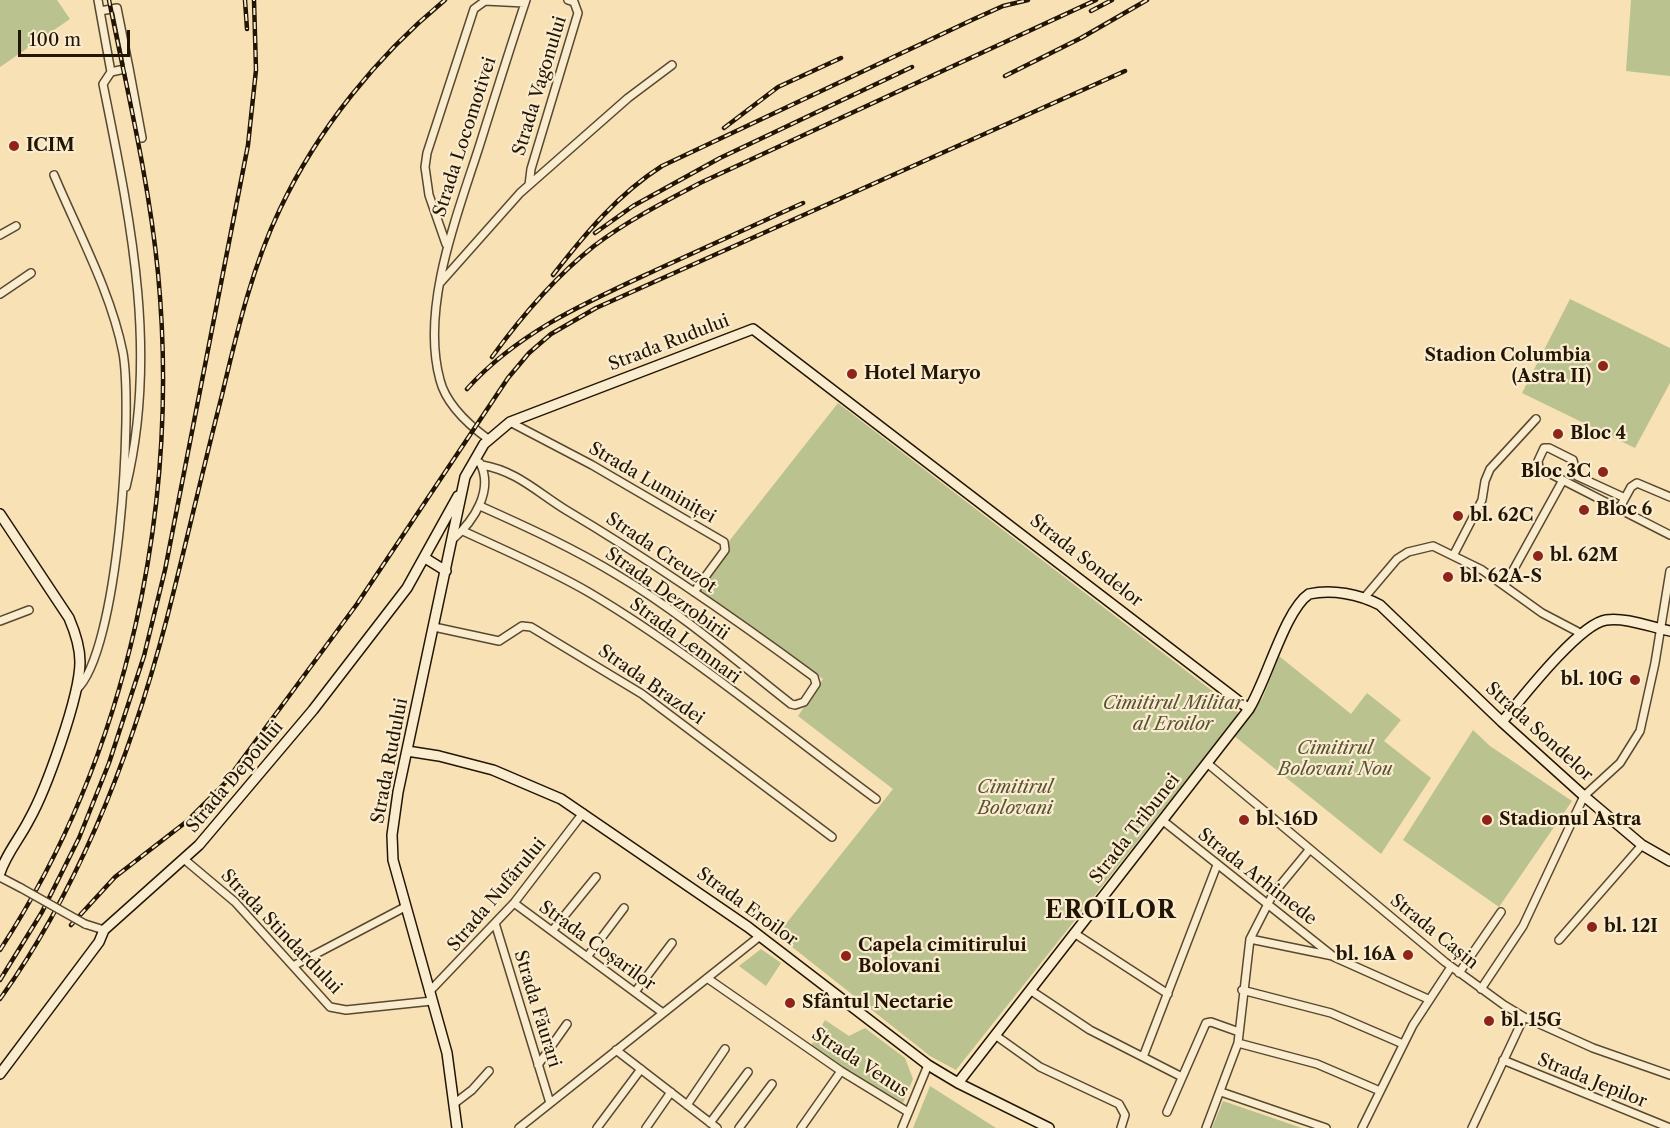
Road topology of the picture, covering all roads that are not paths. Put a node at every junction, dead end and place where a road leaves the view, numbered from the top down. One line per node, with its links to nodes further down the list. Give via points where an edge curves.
1 (98, 0): 4 (street)
2 (568, 0): 10 (street, Strada Vagonului, via 574,2 578,12)
3 (526, 1): 13 (street, Strada Locomotivei); 13 (street, via 476,5 430,139 427,181)
4 (100, 11): 6 (street, via 117,8); 7 (street)
5 (672, 65): 10 (street, Strada Vagonului, via 628,98)
6 (129, 68): 7 (street); 8 (street)
7 (110, 73): 29 (street, via 103,84 128,207 141,315 142,377 135,451)
8 (142, 138)
9 (54, 175): 29 (street, via 112,311 123,352 128,397)
10 (529, 185): 15 (street, Strada Vagonului)
11 (16, 226): 12 (street)
12 (0, 235)
13 (446, 245): 15 (street, Strada Locomotivei)
14 (31, 273): 16 (street)
15 (440, 283): 20 (street, Strada Locomotivei, via 436,338 439,379 451,403)
16 (0, 294)
17 (753, 329): 19 (street, Strada Rudului); 48 (street, Strada Sondelor)
18 (1536, 419): 34 (street, via 1490,469 1482,500)
19 (510, 422): 20 (street, Strada Rudului); 39 (street, Strada Luminiței, via 724,542 725,550)
20 (488, 439): 21 (street, Strada Rudului)
21 (479, 461): 23 (street, Strada Rudului); 27 (street, via 484,487); 39 (street, Strada Creuzot, via 532,484 555,503 631,548)
22 (1574, 471): 24 (street); 24 (street, via 1573,460 1544,448 1539,468); 26 (street, via 1577,476)
23 (465, 477): 33 (street, Strada Rudului); 35 (street, Strada Depoului)
24 (1565, 482): 28 (street); 38 (street)
25 (1670, 497): 26 (street, via 1637,483)
26 (1625, 498): 28 (street)
27 (480, 506): 31 (street); 46 (street, Strada Dezrobirii, via 620,576 791,704 804,702)
28 (1619, 509): 32 (street)
29 (120, 510): 47 (street, via 98,654 91,672)
30 (0, 514): 47 (street, via 69,618 80,661)
31 (463, 531): 33 (street); 53 (street, Strada Lemnari, via 554,573 607,603)
32 (1670, 535)
33 (453, 539): 37 (street, Strada Rudului)
34 (1454, 554): 38 (street); 40 (street, via 1433,546 1408,552 1397,559)
35 (425, 558): 37 (street); 59 (street, Strada Depoului, via 383,621 321,701)
36 (1670, 571): 44 (street)
37 (446, 572): 43 (street, Strada Rudului)
38 (1505, 585): 45 (street, via 1542,613)
39 (694, 592): 46 (street, Strada Creuzot)
40 (1364, 598): 48 (street, Strada Sondelor, via 1317,592 1301,599); 49 (street, Strada Sondelor, via 1380,605 1401,623)
41 (29, 610): 42 (street)
42 (0, 621)
43 (435, 627): 50 (street, Strada Rudului); 56 (street, Strada Brazdei, via 502,641 522,626 531,627 642,694)
44 (1665, 630): 45 (street, via 1606,620); 52 (street, via 1640,731 1620,763)
45 (1582, 634): 49 (street)
46 (816, 680)
47 (75, 691): 62 (street, via 37,806)
48 (1249, 709): 51 (street, Strada Tribunei)
49 (1502, 722): 52 (street, Strada Sondelor)
50 (407, 751): 54 (street, Strada Eroilor, via 511,776); 67 (street, Strada Rudului, via 392,844 394,869)
51 (1207, 763): 55 (street, Strada Tribunei); 58 (street, Strada Cașin)
52 (1584, 796): 57 (street, Strada Sondelor); 84 (street, via 1523,926)
53 (876, 799)
54 (583, 813): 65 (street, Strada Nufărului); 74 (street, Strada Eroilor)
55 (1162, 820): 61 (street, Strada Arhimede); 73 (street, Strada Tribunei)
56 (832, 837)
57 (1642, 845): 60 (street, Strada Sondelor); 76 (street)
58 (1310, 849): 66 (street); 81 (street, Strada Cașin)
59 (185, 860): 71 (street, Strada Depoului); 80 (street, Strada Stindardului, via 235,902)
60 (1670, 861)
61 (1217, 865): 66 (street, Strada Arhimede); 88 (street)
62 (0, 873)
63 (0, 877): 71 (street, bridge, via 85,924)
64 (596, 877): 72 (street)
65 (514, 903): 70 (street, Strada Nufărului); 72 (street, Strada Coșarilor)
66 (1266, 905): 75 (street); 79 (street, Strada Arhimede)
67 (405, 907): 80 (street); 89 (street, Strada Rudului)
68 (624, 908): 78 (street)
69 (1501, 912): 82 (street)
70 (495, 923): 89 (street, Strada Nufărului); 102 (street, Strada Făurari)
71 (104, 930): 108 (street, Strada Depoului)
72 (552, 931): 78 (street, Strada Coșarilor)
73 (1074, 933): 85 (street, Strada Tribunei); 88 (street)
74 (760, 936): 83 (street); 103 (street, Strada Eroilor)
75 (1250, 939): 79 (street, Strada Arhimede); 86 (street)
76 (1559, 940)
77 (672, 943): 87 (street)
78 (587, 957): 87 (street, Strada Coșarilor)
79 (1334, 957): 90 (street, Strada Arhimede)
80 (293, 966): 89 (street, Strada Stindardului, via 322,1000 337,1009)
81 (1451, 967): 82 (street, Strada Cașin); 90 (street)
82 (1459, 973): 84 (street, Strada Cașin)
83 (707, 978): 91 (street); 106 (street, Strada Venus)
84 (1481, 989): 92 (street, Strada Cașin)
85 (1030, 990): 95 (street, Strada Tribunei); 100 (street, via 1090,1030)
86 (1242, 990): 94 (street); 97 (street, via 1331,1013)
87 (635, 992): 91 (street, Strada Coșarilor)
88 (1168, 994): 100 (street)
89 (431, 997): 116 (street, Strada Rudului, via 447,1053)
90 (1428, 999): 97 (street)
91 (663, 1013): 99 (street)
92 (1524, 1017): 101 (street); 109 (street, Strada Cașin, via 1604,1053)
93 (567, 1024): 102 (street)
94 (1239, 1032): 96 (street); 110 (street, via 1206,1023)
95 (995, 1035): 111 (street, Strada Tribunei); 130 (street, via 1040,1067 1119,1104 1125,1115)
96 (1238, 1043): 113 (street, via 1309,1061); 115 (street)
97 (1403, 1044): 113 (street)
98 (725, 1049): 118 (street)
99 (616, 1050): 104 (street); 117 (street)
100 (1143, 1057): 110 (street)
101 (1503, 1060): 134 (street); 135 (street, Strada Jepilor)
102 (538, 1065): 117 (street, Strada Făurari)
103 (928, 1065): 111 (street, Strada Eroilor); 119 (street)
104 (641, 1069): 114 (street); 124 (street)
105 (489, 1071): 116 (street)
106 (841, 1071): 119 (street, Strada Venus); 127 (street)
107 (748, 1072): 122 (street)
108 (0, 1074)
109 (1670, 1075)
110 (1182, 1077): 120 (street)
111 (958, 1083): 129 (street, Strada Eroilor)
112 (772, 1084): 126 (street)
113 (1380, 1091): 133 (street)
114 (671, 1092): 118 (street); 125 (street)
115 (1221, 1092): 131 (street); 132 (street)
116 (455, 1103): 123 (street, Strada Rudului)
117 (550, 1103): 121 (street)
118 (687, 1105): 122 (street)
119 (908, 1112): 128 (street)
120 (1167, 1112)
121 (524, 1126)
122 (713, 1126)
123 (457, 1128)
124 (597, 1128)
125 (646, 1128)
126 (739, 1128)
127 (801, 1128)
128 (902, 1128)
129 (1050, 1128)
130 (1121, 1128)
131 (1206, 1128)
132 (1326, 1128)
133 (1362, 1128)
134 (1472, 1128)
135 (1670, 1128)

